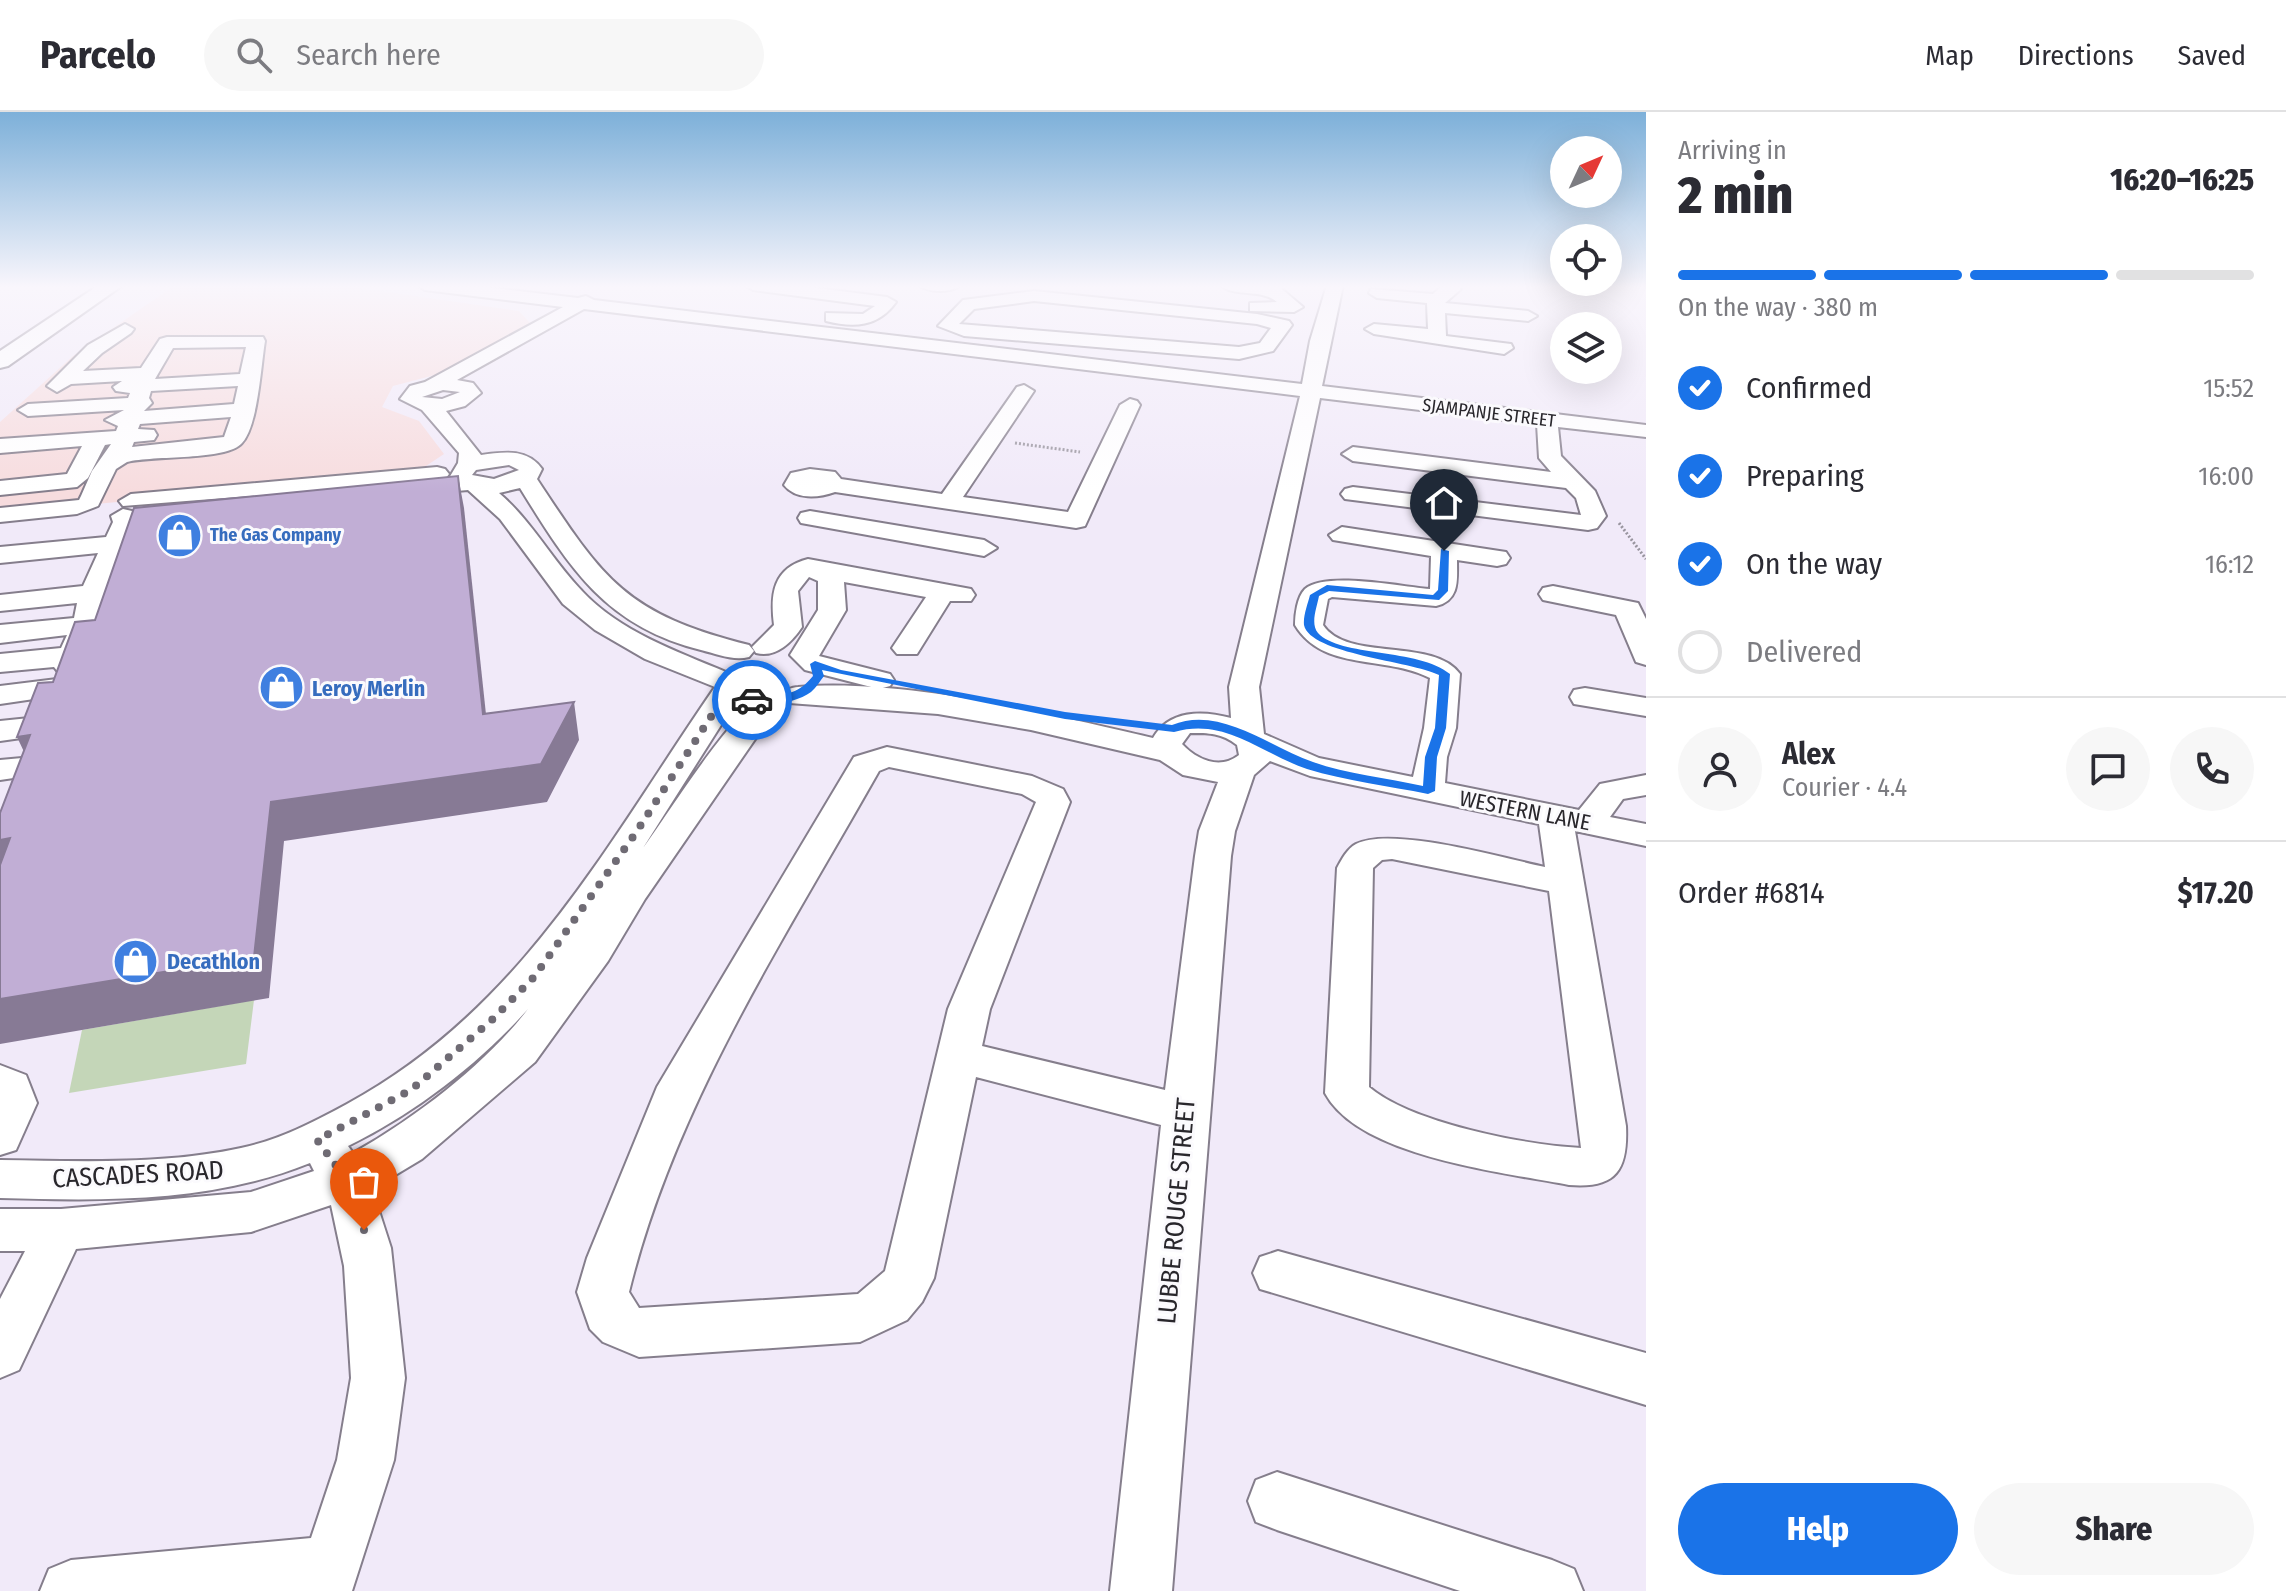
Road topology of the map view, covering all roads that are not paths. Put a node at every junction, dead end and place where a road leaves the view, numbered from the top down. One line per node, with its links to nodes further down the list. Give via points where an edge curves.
1 (90, 354): 13 (street)
2 (100, 354): 20 (street)
3 (223, 354): 20 (street)
4 (254, 354): 14 (street)
5 (495, 354): 11 (street)
6 (1030, 354): 17 (street, via 1231,381 1293,401)
7 (1081, 354): 12 (street)
8 (1316, 354): 10 (street)
9 (1319, 354): 17 (street)
10 (1314, 362): 12 (street, via 1275,374); 17 (street)
11 (480, 363): 18 (street); 19 (street)
12 (1187, 368): 17 (street, SJAMPANJE STREET)
13 (72, 371): 16 (street); 20 (street)
14 (247, 388): 20 (street); 20 (street); 20 (street)
15 (1024, 391): 36 (street)
16 (49, 392): 20 (street); 22 (street)
17 (1311, 394): 24 (street, SJAMPANJE STREET); 61 (street, LUBBE ROUGE STREET, via 1285,473 1289,480)
18 (431, 395): 19 (street); 31 (street, via 470,452)
19 (462, 395): 29 (street, via 471,425)
20 (140, 397): 22 (street); 22 (street, via 7,428); 25 (street); 38 (street); 42 (street)
21 (1130, 405): 36 (street, via 1076,521)
22 (15, 421)
23 (1646, 431): 24 (street, SJAMPANJE STREET)
24 (1543, 435): 33 (street, via 1550,458)
25 (97, 439): 26 (street); 34 (street, via 69,482)
26 (66, 441): 27 (street); 30 (street, via 55,458)
27 (0, 446)
28 (1353, 454): 33 (street)
29 (498, 458): 31 (street); 32 (street, via 525,462 531,469)
30 (0, 467)
31 (468, 476): 32 (street, via 508,484); 42 (street); 60 (street, via 509,514 573,598 605,624)
32 (525, 478): 55 (street, via 594,582 614,600 653,626 686,639)
33 (1573, 482): 35 (street, via 1593,507 1588,523)
34 (0, 488)
35 (1353, 494)
36 (948, 502): 40 (street, via 824,488)
37 (0, 504): 38 (street)
38 (84, 510): 39 (street); 41 (street); 42 (street)
39 (0, 515)
40 (810, 518): 44 (street); 48 (street)
41 (0, 530)
42 (117, 533): 46 (street); 49 (street); 51 (street); 52 (street)
43 (1342, 535): 45 (street)
44 (984, 548)
45 (1444, 551): 47 (street); 74 (street, via 1443,591 1436,598 1327,588 1315,595 1309,623 1314,635 1334,646 1423,663 1445,674)
46 (0, 555)
47 (1497, 558)
48 (808, 567): 54 (street, via 952,593); 55 (street, via 789,577 783,588 788,627); 58 (street, via 830,577 836,597)
49 (0, 578)
50 (1553, 594): 57 (street, via 1628,609)
51 (0, 603)
52 (86, 625): 53 (street); 56 (street)
53 (0, 634)
54 (907, 648)
55 (752, 649): 58 (street); 60 (street, via 720,663)
56 (73, 656): 59 (street); 62 (street)
57 (1646, 656)
58 (810, 660): 65 (street, via 818,676 815,683); 70 (street, via 838,672 1065,715)
59 (0, 663)
60 (721, 685): 65 (street, via 752,700); 83 (street, via 635,834 534,977)
61 (1244, 687): 67 (street); 71 (street, LUBBE ROUGE STREET)
62 (57, 688): 63 (street); 68 (street)
63 (0, 695)
64 (1585, 697): 66 (street)
65 (786, 698): 70 (street, via 848,695 914,701); 83 (street, via 749,725 520,1051 406,1146)
66 (1646, 707)
67 (1208, 723): 70 (street); 71 (street, via 1229,727)
68 (39, 727): 69 (street); 72 (street)
69 (0, 731)
70 (1174, 747): 71 (street, WESTERN LANE, via 1208,771); 76 (street, LUBBE ROUGE STREET)
71 (1247, 754): 74 (street, WESTERN LANE); 76 (street, LUBBE ROUGE STREET)
72 (9, 780)
73 (1646, 785): 75 (street, via 1612,791)
74 (1428, 791): 75 (street, WESTERN LANE)
75 (1571, 819): 77 (street, WESTERN LANE); 78 (street)
76 (1217, 831): 81 (street, LUBBE ROUGE STREET)
77 (1646, 835)
78 (1566, 883): 78 (street, via 1603,1126 1604,1157 1599,1164 1569,1166 1398,1128 1357,1105 1347,1093 1345,1079 1355,868 1360,858 1374,849 1392,848)
79 (958, 1056): 79 (street, via 969,1009 1053,802 1051,796 1017,783 887,757 873,759 679,1087 612,1258 603,1292 608,1312 639,1333 860,1318 882,1311 909,1278); 81 (street)
80 (0, 1082): 82 (street, via 10,1087 15,1103)
81 (1185, 1113): 94 (street, LUBBE ROUGE STREET)
82 (0, 1137)
83 (332, 1160): 84 (street, CASCADES ROAD, via 270,1159 189,1175); 86 (street, CASCADES ROAD, via 251,1212); 91 (street, via 364,1230 378,1377 358,1494)
84 (0, 1179)
85 (0, 1230): 86 (street, CASCADES ROAD)
86 (61, 1230): 88 (street)
87 (1278, 1273): 89 (street)
88 (0, 1353)
89 (1645, 1388)
90 (1277, 1501): 92 (street)
91 (326, 1579): 93 (street)
92 (1517, 1585)
93 (71, 1591)
94 (1141, 1591)

